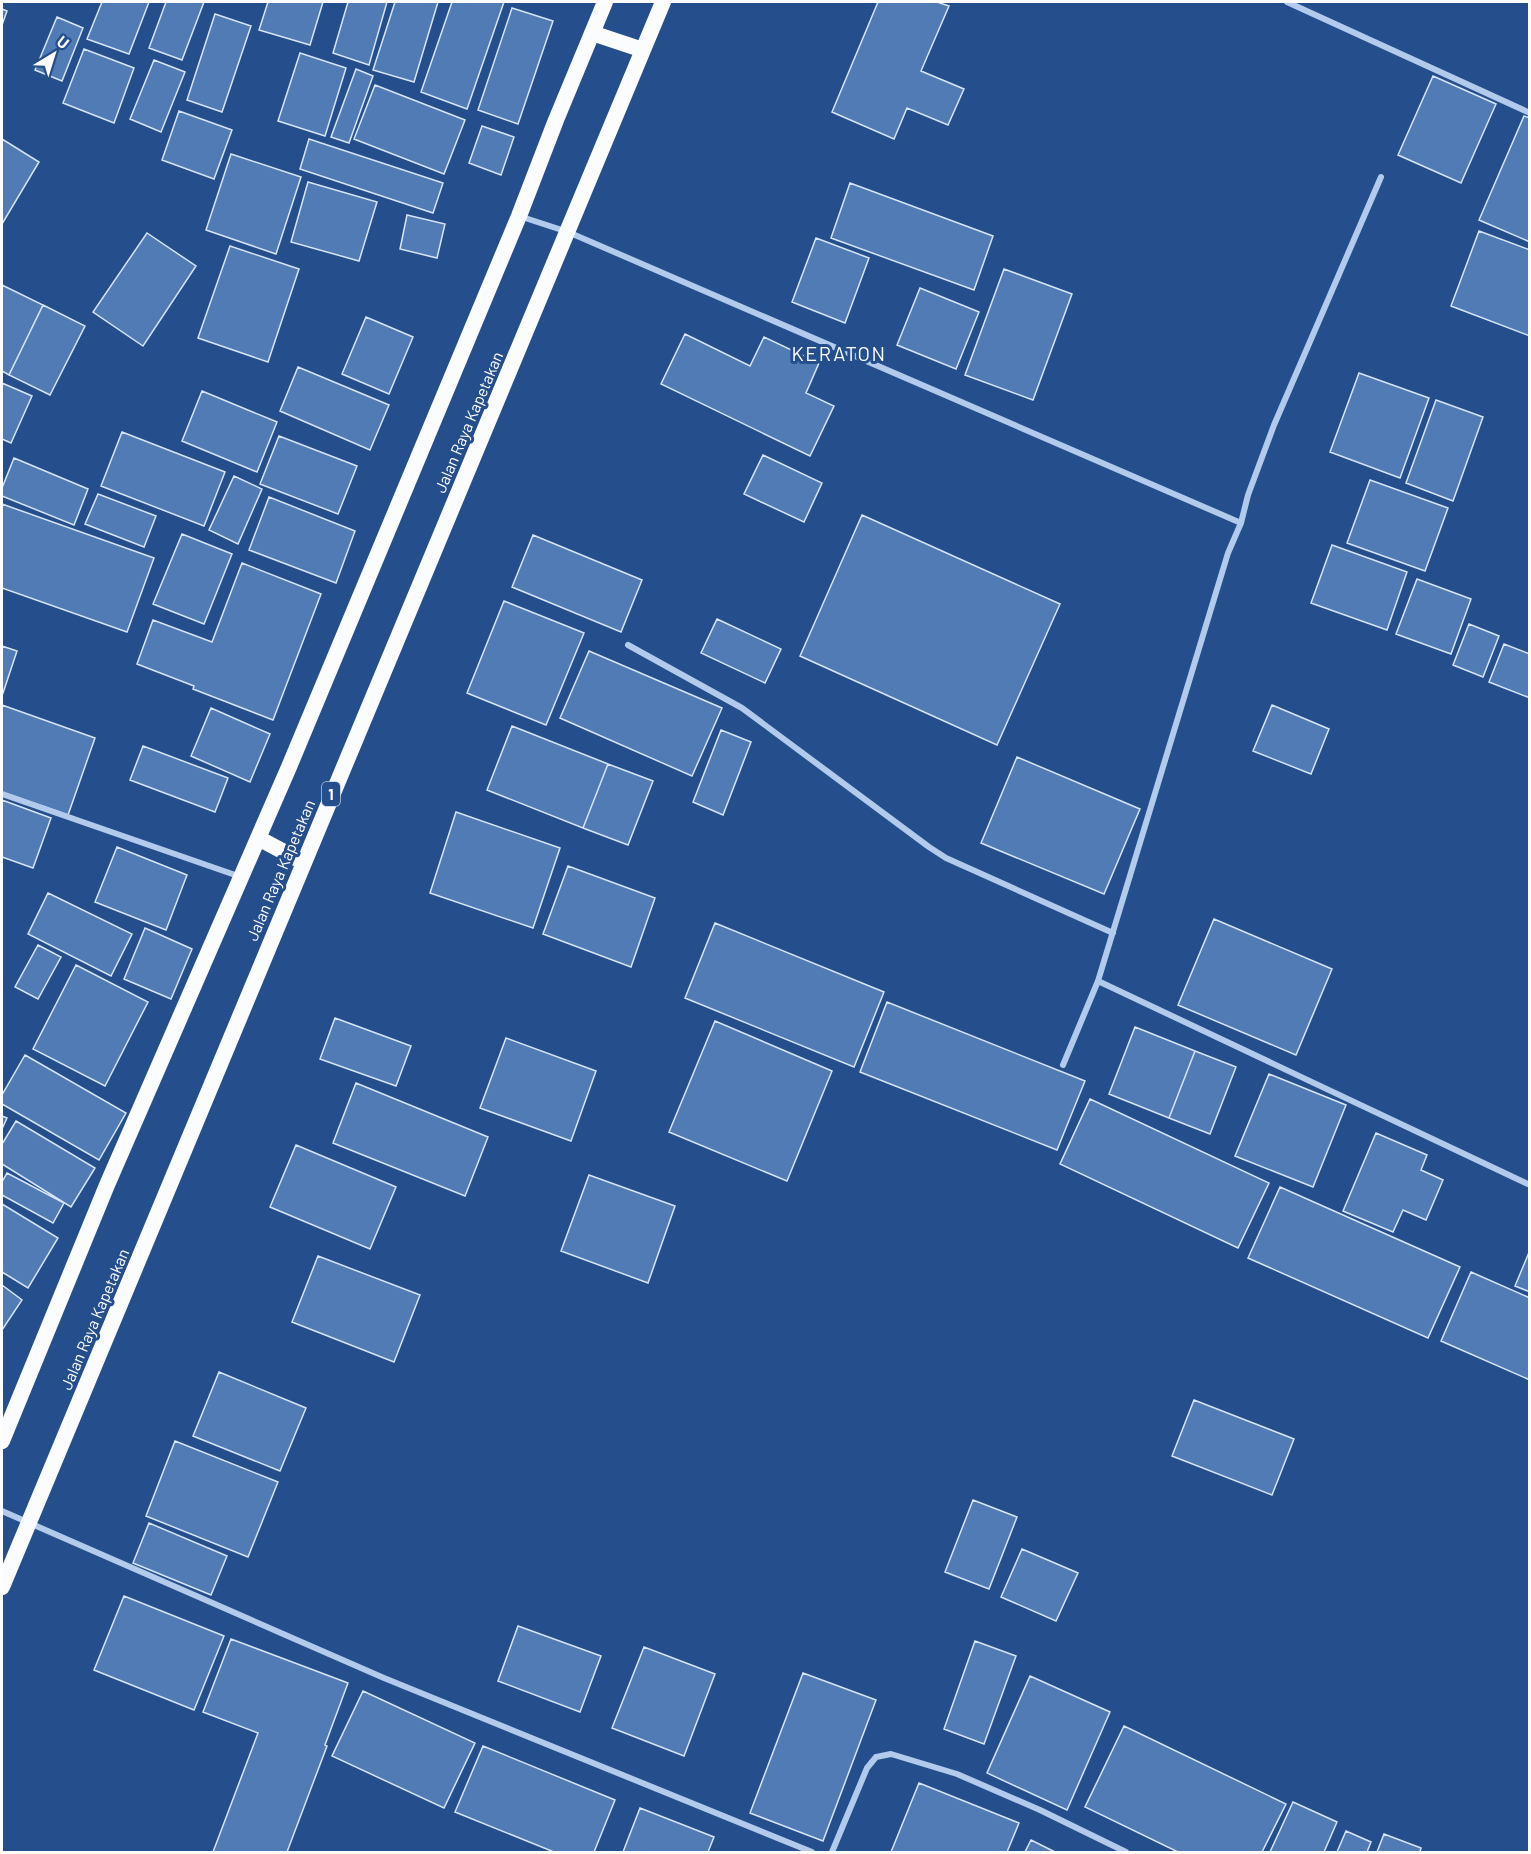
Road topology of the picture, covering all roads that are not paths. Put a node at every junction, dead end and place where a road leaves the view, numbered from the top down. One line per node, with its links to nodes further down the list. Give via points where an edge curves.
1 (605, 2): 4 (highway, Jalan Raya Kapetakan)
2 (663, 2): 5 (highway, Jalan Raya Kapetakan / 1)
3 (1287, 2): 6 (street)
4 (592, 33): 5 (highway); 8 (highway, Jalan Raya Kapetakan)
5 (643, 50): 9 (highway, Jalan Raya Kapetakan / 1)
6 (1530, 113)
7 (1381, 177): 10 (street, via 1275,425)
8 (519, 216): 9 (street); 13 (highway, Jalan Raya Kapetakan)
9 (568, 232): 10 (street); 14 (highway, Jalan Raya Kapetakan / 1)
10 (1241, 523): 16 (street, via 1228,552)
11 (628, 645): 16 (street, via 742,708 946,858)
12 (2, 794): 15 (street)
13 (258, 838): 14 (highway); 15 (highway, Jalan Raya Kapetakan)
14 (303, 862): 22 (highway, Jalan Raya Kapetakan / 1)
15 (242, 877): 20 (highway, Jalan Raya Kapetakan, via 107,1185)
16 (1113, 933): 17 (street)
17 (1098, 981): 18 (street); 19 (street)
18 (1063, 1065)
19 (1530, 1185)
20 (2, 1441)
21 (2, 1511): 22 (street)
22 (29, 1522): 23 (highway, Jalan Raya Kapetakan / 1); 24 (street, via 384,1678)
23 (2, 1587)
24 (812, 1852)
25 (832, 1852): 26 (street, via 867,1768 876,1757 891,1755 957,1774)
26 (1126, 1852)

